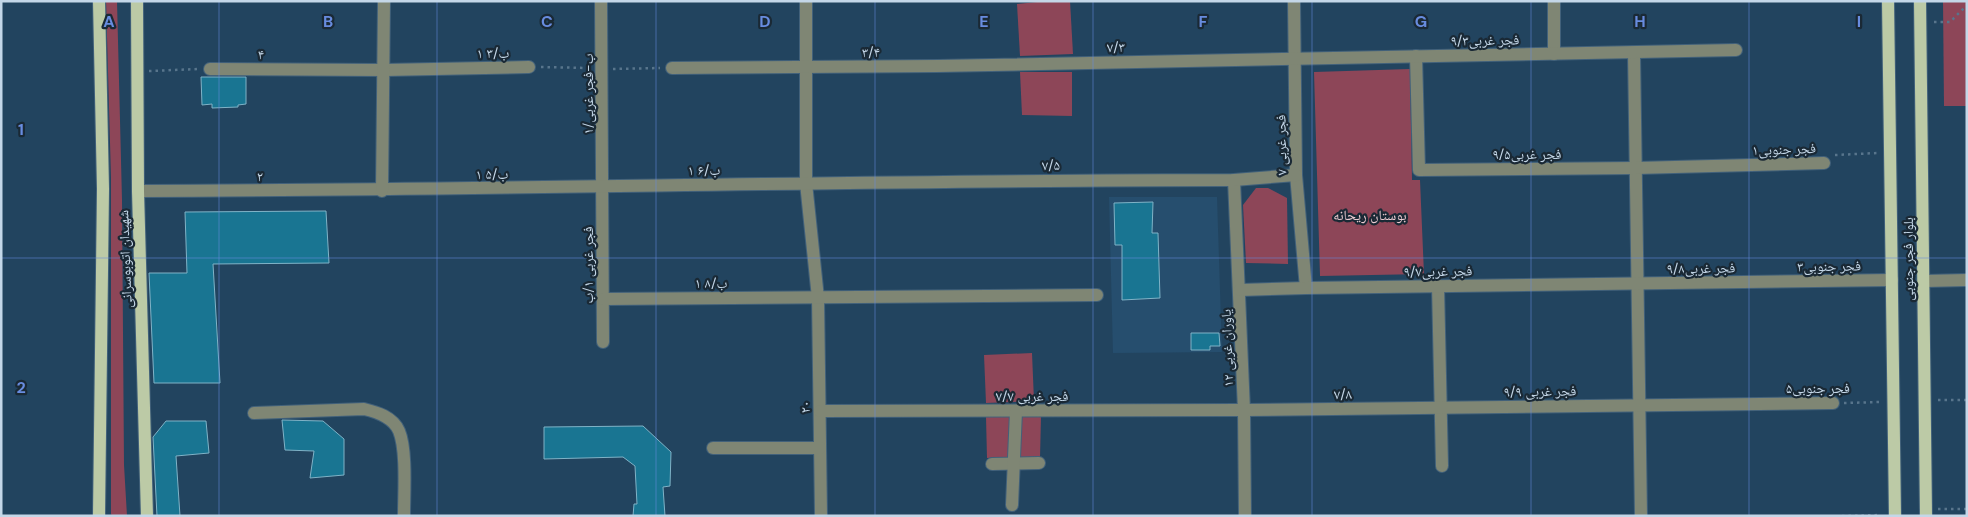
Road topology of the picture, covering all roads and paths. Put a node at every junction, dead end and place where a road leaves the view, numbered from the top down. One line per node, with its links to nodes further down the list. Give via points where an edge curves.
1 (98, 1): 66 (main road, شهیدان اتوبوسرانی, via 103,189)
2 (137, 1): 24 (main road, شهیدان اتوبوسرانی)
3 (384, 1): 23 (street)
4 (601, 1): 22 (street, ۱/ب-فجر غربی)
5 (806, 1): 21 (street, ۲۰)
6 (1294, 1): 16 (street, ۷ فجر غربی)
7 (1554, 1): 14 (street)
8 (1888, 1): 25 (main road, بلوار فجر جنوبی)
9 (1920, 1): 11 (main road, بلوار فجر جنوبی)
10 (1967, 5): 11 (path, via 1950,22)
11 (1920, 23): 36 (main road, بلوار فجر جنوبی)
12 (1736, 50): 13 (street, فجر غربی۹/۳)
13 (1634, 53): 14 (street, فجر غربی۹/۳); 27 (street)
14 (1554, 54): 15 (street, فجر غربی۹/۳)
15 (1416, 56): 16 (street, فجر غربی۹/۳); 27 (street, فجر غربی۹/۵, via 1419,170)
16 (1295, 59): 17 (street, ۷/۳); 28 (street, ۷ فجر غربی)
17 (937, 66): 21 (street, ۳/۴)
18 (529, 67): 22 (path); 23 (street, ۱ ب/۳)
19 (210, 68): 23 (street, ۴); 24 (path)
20 (672, 68): 21 (street, ۳/۴); 22 (path)
21 (807, 68): 30 (street, ۲۰)
22 (603, 69): 31 (street, ۱/ب-فجر غربی)
23 (384, 70): 32 (street)
24 (138, 71): 33 (main road, شهیدان اتوبوسرانی)
25 (1890, 153): 26 (path, فجر جنوبی۱, via 1824,156); 34 (main road, بلوار فجر جنوبی)
26 (1824, 163): 27 (street, فجر جنوبی۱)
27 (1636, 168): 38 (street)
28 (1296, 175): 29 (street, ۷/۵); 40 (street, ۷ فجر غربی)
29 (1234, 180): 30 (street, ۷/۵); 41 (street, ۱۲ یاوران غربی)
30 (806, 183): 31 (street, ۱ ب/۶); 43 (street, ۲۰)
31 (603, 187): 32 (street, ۱ ب/۵); 44 (street, فجر غربی ۱/ب)
32 (382, 190): 33 (street, ۲)
33 (138, 191): 67 (main road, شهیدان اتوبوسرانی)
34 (1892, 280): 37 (street, فجر جنوبی۳); 48 (main road, بلوار فجر جنوبی)
35 (1967, 280): 36 (street)
36 (1924, 281): 46 (main road, بلوار فجر جنوبی)
37 (1765, 282): 38 (street, فجر غربی۹/۸)
38 (1638, 284): 39 (street, فجر غربی۹/۷); 50 (street)
39 (1438, 286): 40 (street, فجر غربی۹/۷); 51 (street)
40 (1306, 288): 41 (street, فجر غربی۹/۷)
41 (1240, 290): 52 (street, ۱۲ یاوران غربی)
42 (1097, 295): 43 (street, ۱ ب/۸)
43 (818, 298): 44 (street, ۱ ب/۸); 53 (street, ۲۰)
44 (603, 299): 45 (street, فجر غربی ۱/ب)
45 (603, 342)
46 (1925, 400): 47 (path); 64 (main road, بلوار فجر جنوبی)
47 (1967, 400)
48 (1893, 402): 49 (path, فجر جنوبی۵); 65 (main road, بلوار فجر جنوبی)
49 (1833, 403): 50 (street, فجر جنوبی۵)
50 (1640, 405): 51 (street, ۹/۹ فجر غربی); 71 (street)
51 (1442, 407): 52 (street, ۷/۸); 61 (street)
52 (1244, 410): 54 (street, ۷/۷ فجر غربی); 70 (street, ۱۲ یاوران غربی)
53 (820, 411): 54 (street, ۷/۷ فجر غربی); 57 (street, ۲۰)
54 (1016, 411): 60 (street)
55 (254, 413): 68 (street, via 364,409 385,416 399,430)
56 (713, 448): 57 (street)
57 (820, 448): 69 (street, ۲۰)
58 (1040, 463): 60 (street)
59 (992, 464): 60 (street)
60 (1014, 464): 62 (street)
61 (1442, 466)
62 (1012, 505)
63 (1967, 509): 64 (path)
64 (1926, 512)
65 (1895, 515): 72 (path)
66 (99, 516)
67 (147, 516)
68 (404, 516)
69 (821, 516)
70 (1245, 516)
71 (1641, 516)
72 (1842, 516)

